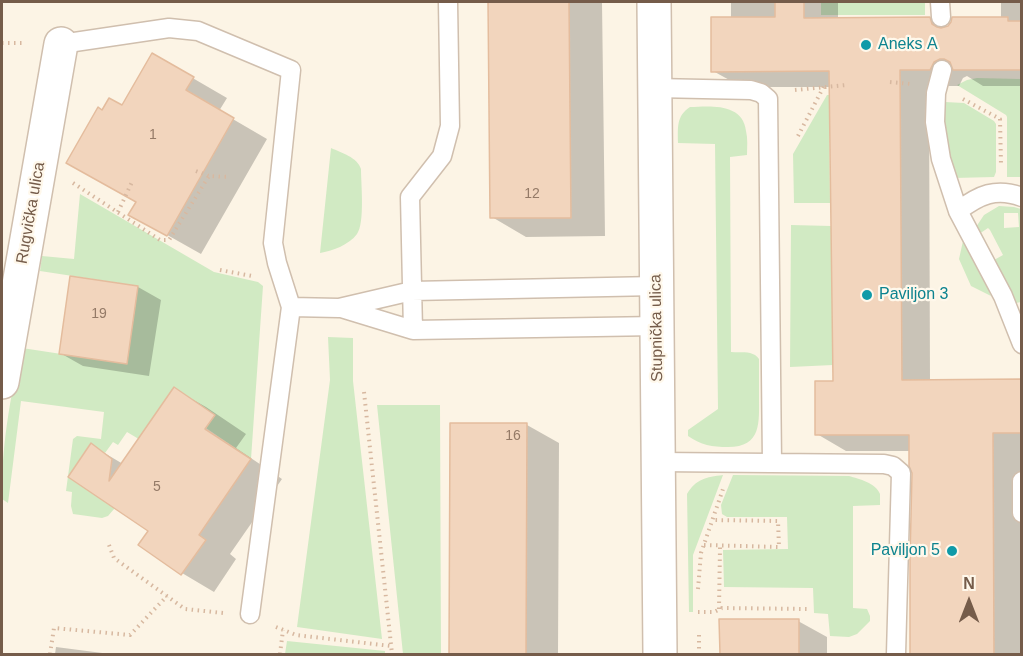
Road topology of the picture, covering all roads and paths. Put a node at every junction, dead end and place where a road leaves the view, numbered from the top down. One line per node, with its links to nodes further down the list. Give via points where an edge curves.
1 (448, 2): 20 (lane, via 450,126 442,156 410,197)
2 (654, 2): 6 (street, Stupnička ulica)
3 (61, 44): 8 (street, Rugvička ulica); 22 (lane, via 169,28 198,31 291,70 273,243)
4 (940, 78): 13 (path, via 1000,119); 15 (lane, via 935,122 941,159)
5 (846, 84): 7 (path)
6 (655, 88): 7 (lane); 19 (street, Stupnička ulica)
7 (761, 93): 31 (lane, via 768,99)
8 (40, 161): 16 (path); 21 (street, Rugvička ulica)
9 (196, 171): 10 (path)
10 (209, 176): 11 (path); 16 (path, via 169,240 160,240)
11 (229, 177)
12 (132, 182): 16 (path)
13 (1002, 193): 14 (lane); 15 (lane, via 992,192 973,199)
14 (1022, 197)
15 (958, 211): 26 (lane, via 1003,296)
16 (118, 212)
17 (220, 270): 18 (path)
18 (263, 278)
19 (656, 286): 20 (lane); 24 (street, Stupnička ulica)
20 (412, 291): 23 (lane); 25 (lane)
21 (8, 302): 27 (street, Rugvička ulica)
22 (291, 307): 23 (lane); 43 (lane)
23 (339, 308): 25 (lane)
24 (657, 326): 25 (lane); 29 (street, Stupnička ulica)
25 (413, 330)
26 (1022, 344)
27 (2, 382)
28 (364, 392): 49 (path)
29 (658, 462): 30 (lane); 50 (street, Stupnička ulica)
30 (731, 462): 31 (lane); 34 (path)
31 (772, 463): 52 (lane, via 884,464 901,473)
32 (1022, 481): 33 (lane)
33 (1022, 513)
34 (712, 520): 35 (path); 36 (path, via 778,521 779,547)
35 (704, 545): 36 (path); 37 (path)
36 (720, 547): 41 (path)
37 (698, 591)
38 (166, 596): 47 (path, via 130,635 54,628)
39 (698, 602): 42 (path)
40 (808, 609): 41 (path)
41 (719, 610): 42 (path)
42 (698, 612): 44 (path)
43 (250, 614)
44 (698, 619)
45 (283, 630): 48 (path)
46 (699, 630): 51 (path)
47 (50, 654)
48 (280, 654)
49 (392, 654)
50 (660, 654)
51 (699, 654)
52 (896, 654)

